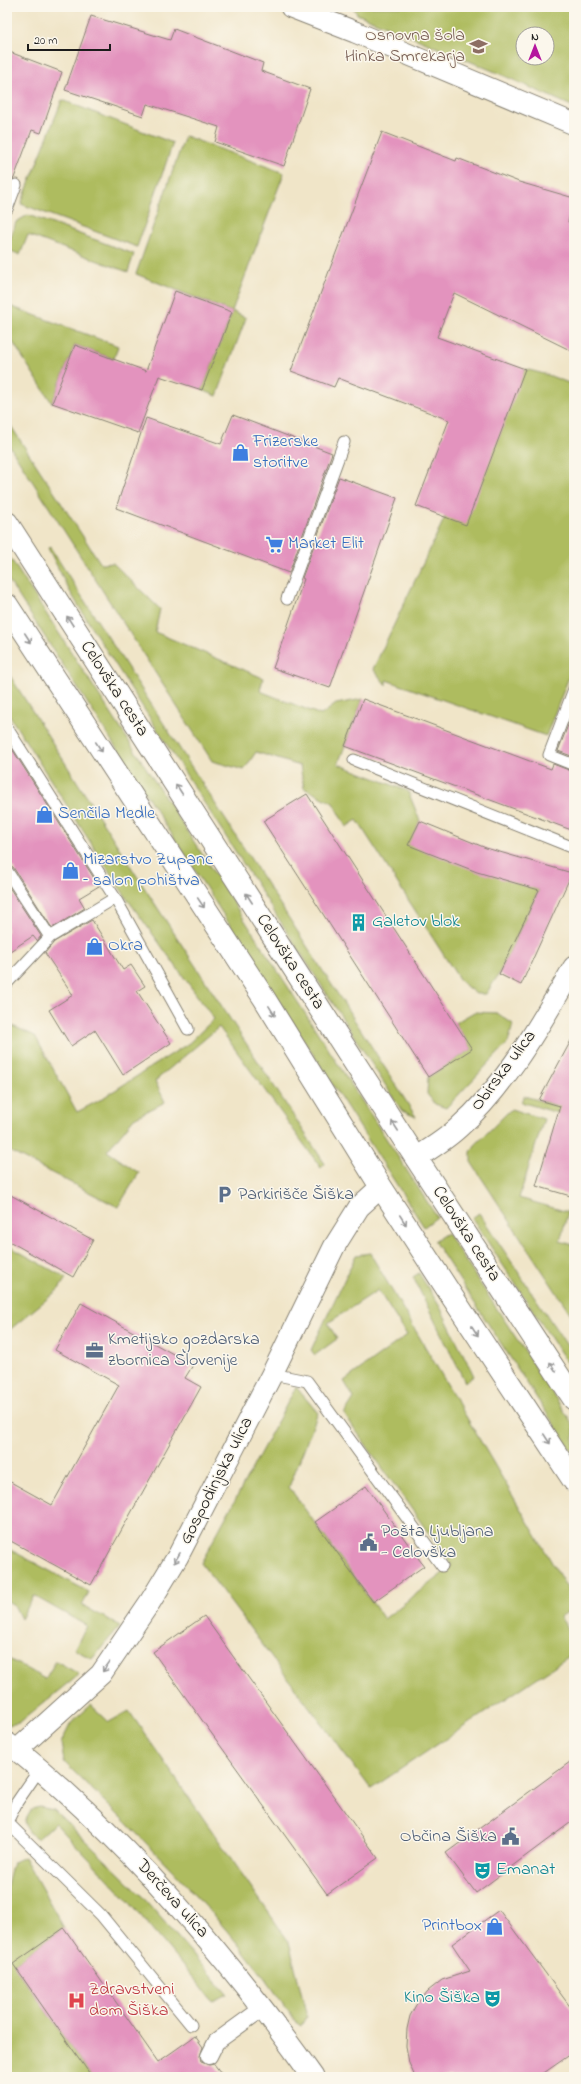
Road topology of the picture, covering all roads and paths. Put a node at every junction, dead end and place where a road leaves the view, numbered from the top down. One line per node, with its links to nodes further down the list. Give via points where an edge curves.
1 (291, 7): 2 (street)
2 (574, 124)
3 (16, 185): 4 (lane)
4 (7, 209)
5 (344, 442): 7 (lane)
6 (7, 523): 20 (main road, Celovška cesta, one-way to 6)
7 (287, 599)
8 (7, 605): 21 (main road, one-way to 21, via 264,998)
9 (574, 689): 12 (lane, via 549,755)
10 (7, 728): 15 (lane)
11 (354, 760): 13 (lane)
12 (574, 765)
13 (574, 848)
14 (7, 871): 16 (lane)
15 (115, 898): 16 (lane); 19 (lane)
16 (50, 937): 18 (lane)
17 (574, 967): 20 (street, Obirska ulica, via 528,1044 487,1098 459,1128)
18 (7, 983)
19 (188, 1029)
20 (416, 1158): 23 (main road, Celovška cesta, one-way to 20)
21 (381, 1187): 22 (street, Gospodinjska ulica, via 359,1207 343,1230); 24 (main road, one-way to 24)
22 (272, 1374): 25 (lane, via 307,1381); 26 (street, Gospodinjska ulica, one-way to 26, via 178,1556 101,1674)
23 (574, 1399)
24 (574, 1481)
25 (442, 1566)
26 (12, 1747): 27 (street, Derčeva ulica)
27 (39, 1770): 28 (lane); 29 (street, Derčeva ulica, via 149,1873 189,1916)
28 (7, 1822): 30 (lane, via 101,1915)
29 (263, 2008): 31 (street, via 216,2042); 32 (street, Derčeva ulica)
30 (191, 2025)
31 (209, 2056)
32 (314, 2077)

